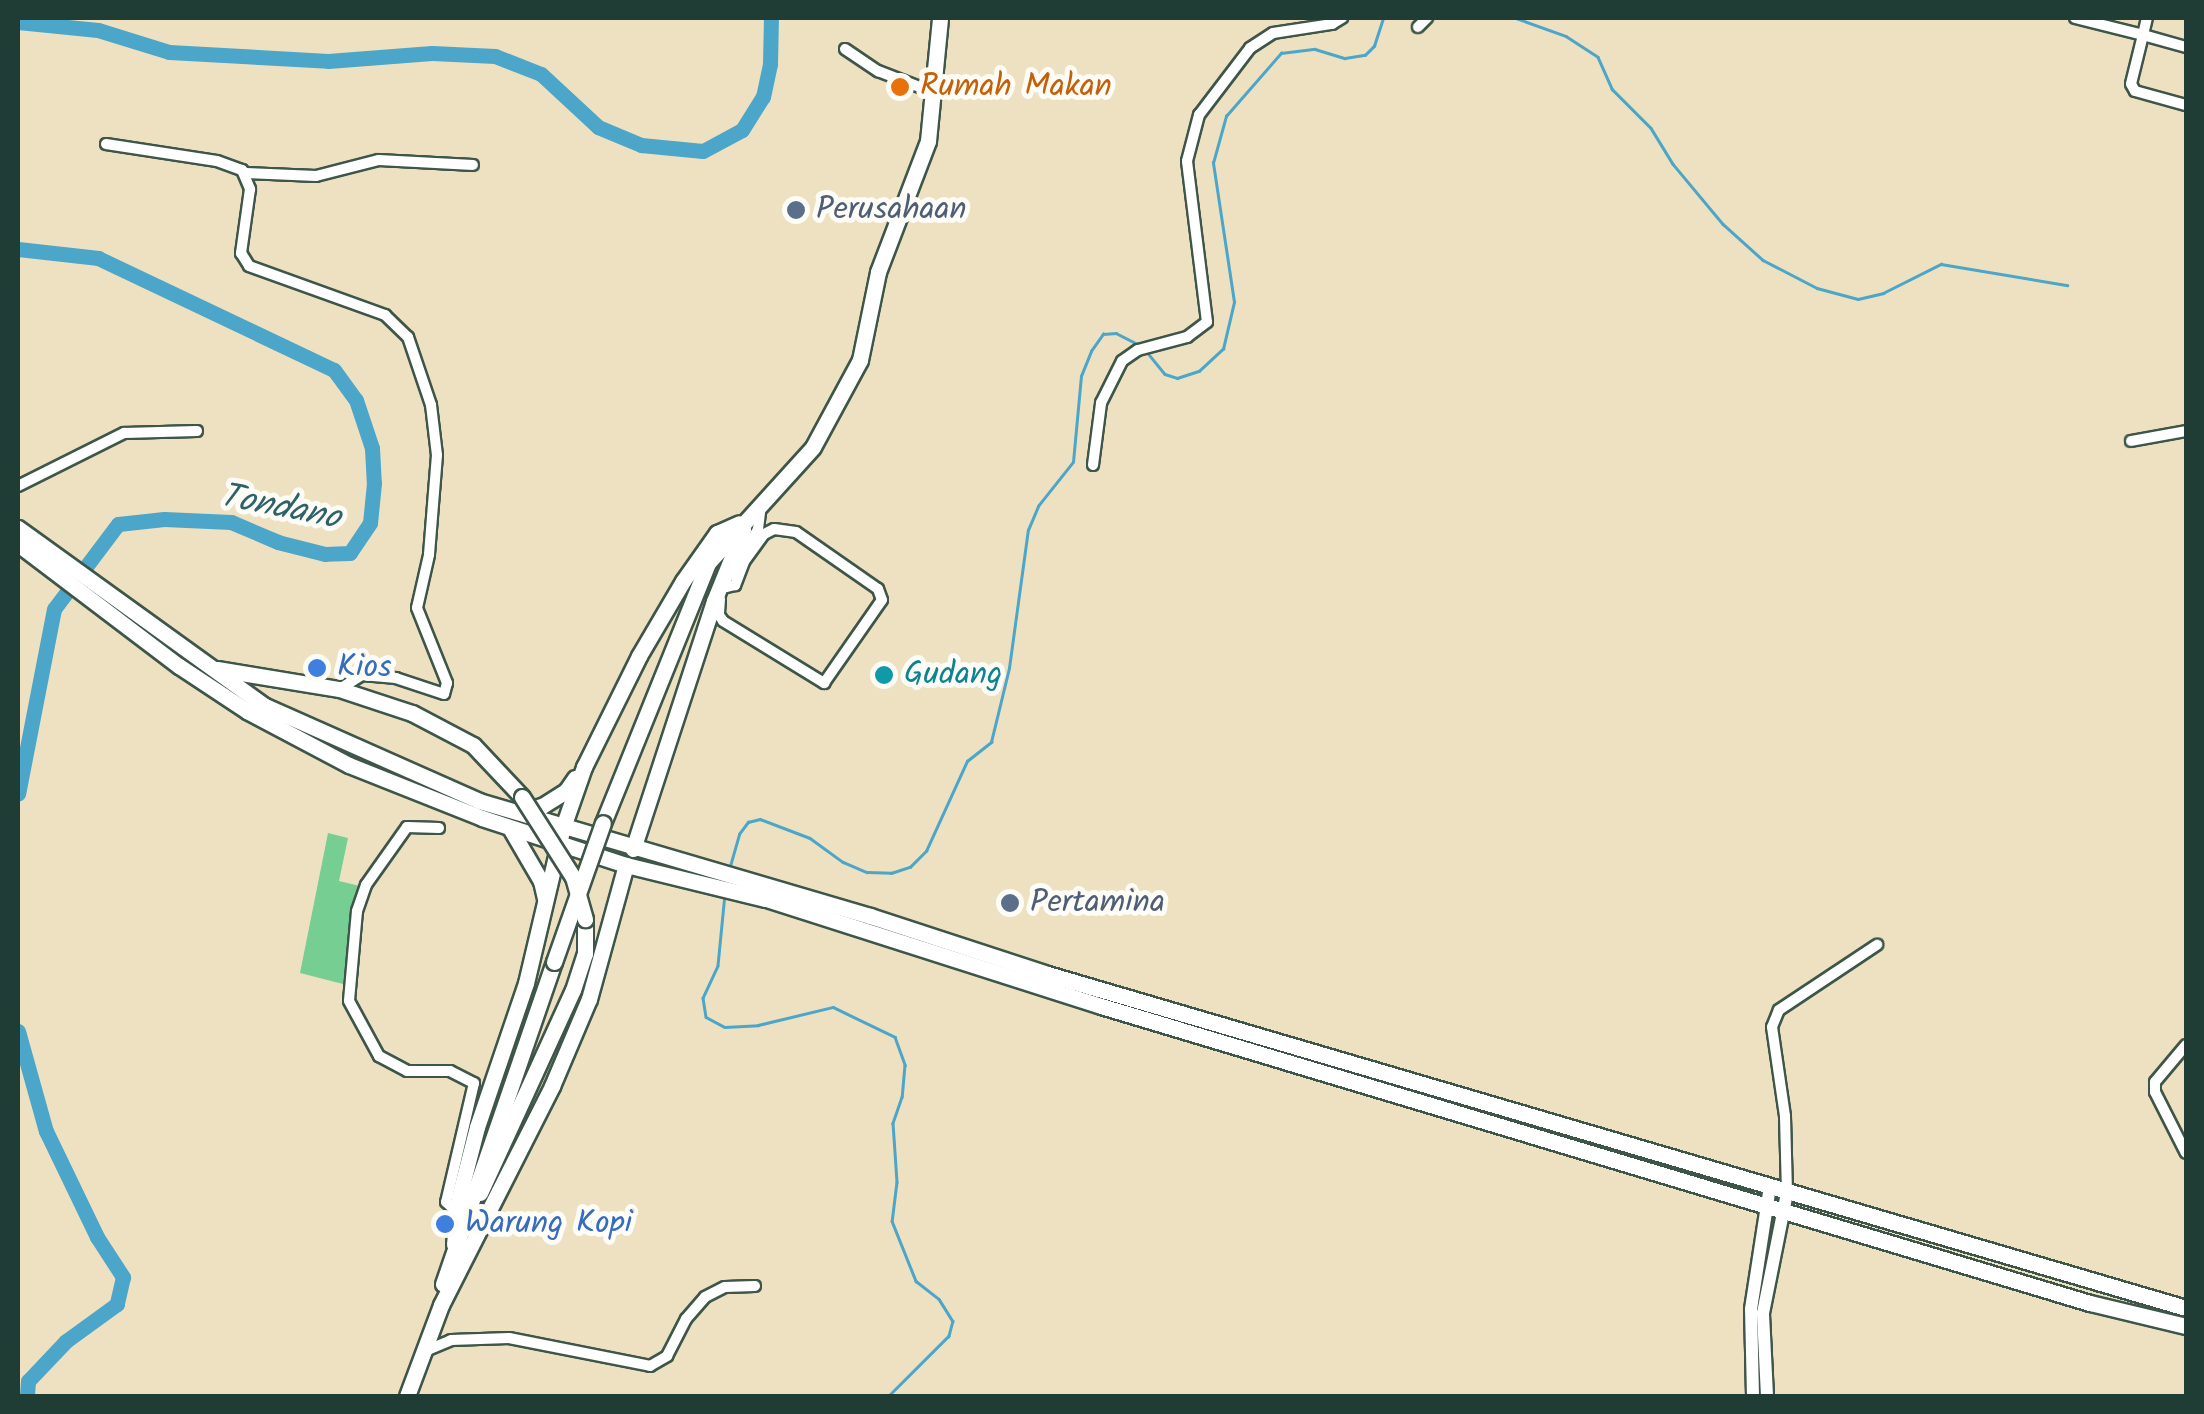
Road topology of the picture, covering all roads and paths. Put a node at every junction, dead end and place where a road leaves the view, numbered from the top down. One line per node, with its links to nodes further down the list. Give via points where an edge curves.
1 (940, 18): 8 (highway)
2 (1342, 18): 16 (street, via 1272,33 1250,48 1192,129 1188,161 1208,318 1201,330 1138,350 1122,362 1101,402)
3 (2075, 18): 5 (street)
4 (2148, 18): 5 (street)
5 (2142, 35): 6 (street); 9 (street, via 2132,88)
6 (2186, 48)
7 (845, 49): 8 (street, via 878,71)
8 (935, 93): 18 (highway, via 924,157 881,261 860,360 813,447)
9 (2186, 104)
10 (106, 144): 12 (street, via 217,160)
11 (474, 165): 12 (street, via 378,160 316,176)
12 (246, 174): 23 (street, via 243,259 395,321 408,337 431,405 437,467 417,608 447,677 444,694 362,675)
13 (197, 431): 17 (street, via 124,433)
14 (2186, 431): 15 (street)
15 (2131, 441)
16 (1093, 465)
17 (18, 486)
18 (752, 513): 20 (street, via 758,529); 24 (highway, via 706,546 639,656); 30 (highway, via 724,572); 42 (highway, bridge, via 719,547 627,760)
19 (21, 538): 21 (highway)
20 (726, 587): 20 (street, via 718,615 723,621 824,683 882,600 878,589 796,532 774,529 744,562 735,585)
21 (150, 636): 22 (highway); 28 (highway, via 222,695 310,746)
22 (213, 668): 23 (highway); 25 (highway, via 265,706)
23 (339, 689): 42 (highway, bridge, via 380,700 473,746 522,797 573,876 585,919 573,990 492,1169)
24 (584, 767): 25 (highway, via 566,791 542,806); 26 (highway)
25 (505, 810): 26 (highway)
26 (564, 827): 29 (highway); 30 (highway)
27 (439, 828): 42 (street, via 406,827 366,885 357,911 349,1001 379,1056 408,1071 450,1071 474,1084 446,1202)
28 (510, 828): 29 (highway); 33 (highway)
29 (560, 844): 31 (highway); 33 (highway)
30 (633, 849): 32 (highway)
31 (626, 865): 32 (highway); 46 (highway, via 589,999)
32 (676, 869): 34 (highway)
33 (545, 902): 42 (highway, via 526,983 478,1126)
34 (918, 938): 39 (highway); 41 (highway, via 1101,1006)
35 (1876, 945): 38 (street, via 1779,1010 1772,1027)
36 (2186, 1045): 37 (street, via 2155,1082)
37 (2186, 1153)
38 (1785, 1162): 39 (street); 40 (street)
39 (1770, 1186): 40 (highway); 41 (main road)
40 (1788, 1193): 41 (main road); 44 (highway)
41 (1774, 1207): 45 (highway); 49 (main road, via 1751,1310); 50 (main road, via 1763,1313)
42 (457, 1228): 46 (highway)
43 (755, 1286): 47 (street, via 725,1286 706,1297 667,1356 650,1366 509,1338 451,1340)
44 (2186, 1308)
45 (2186, 1326)
46 (430, 1332): 47 (highway)
47 (422, 1352): 48 (highway)
48 (407, 1396)
49 (1753, 1396)
50 (1767, 1396)

